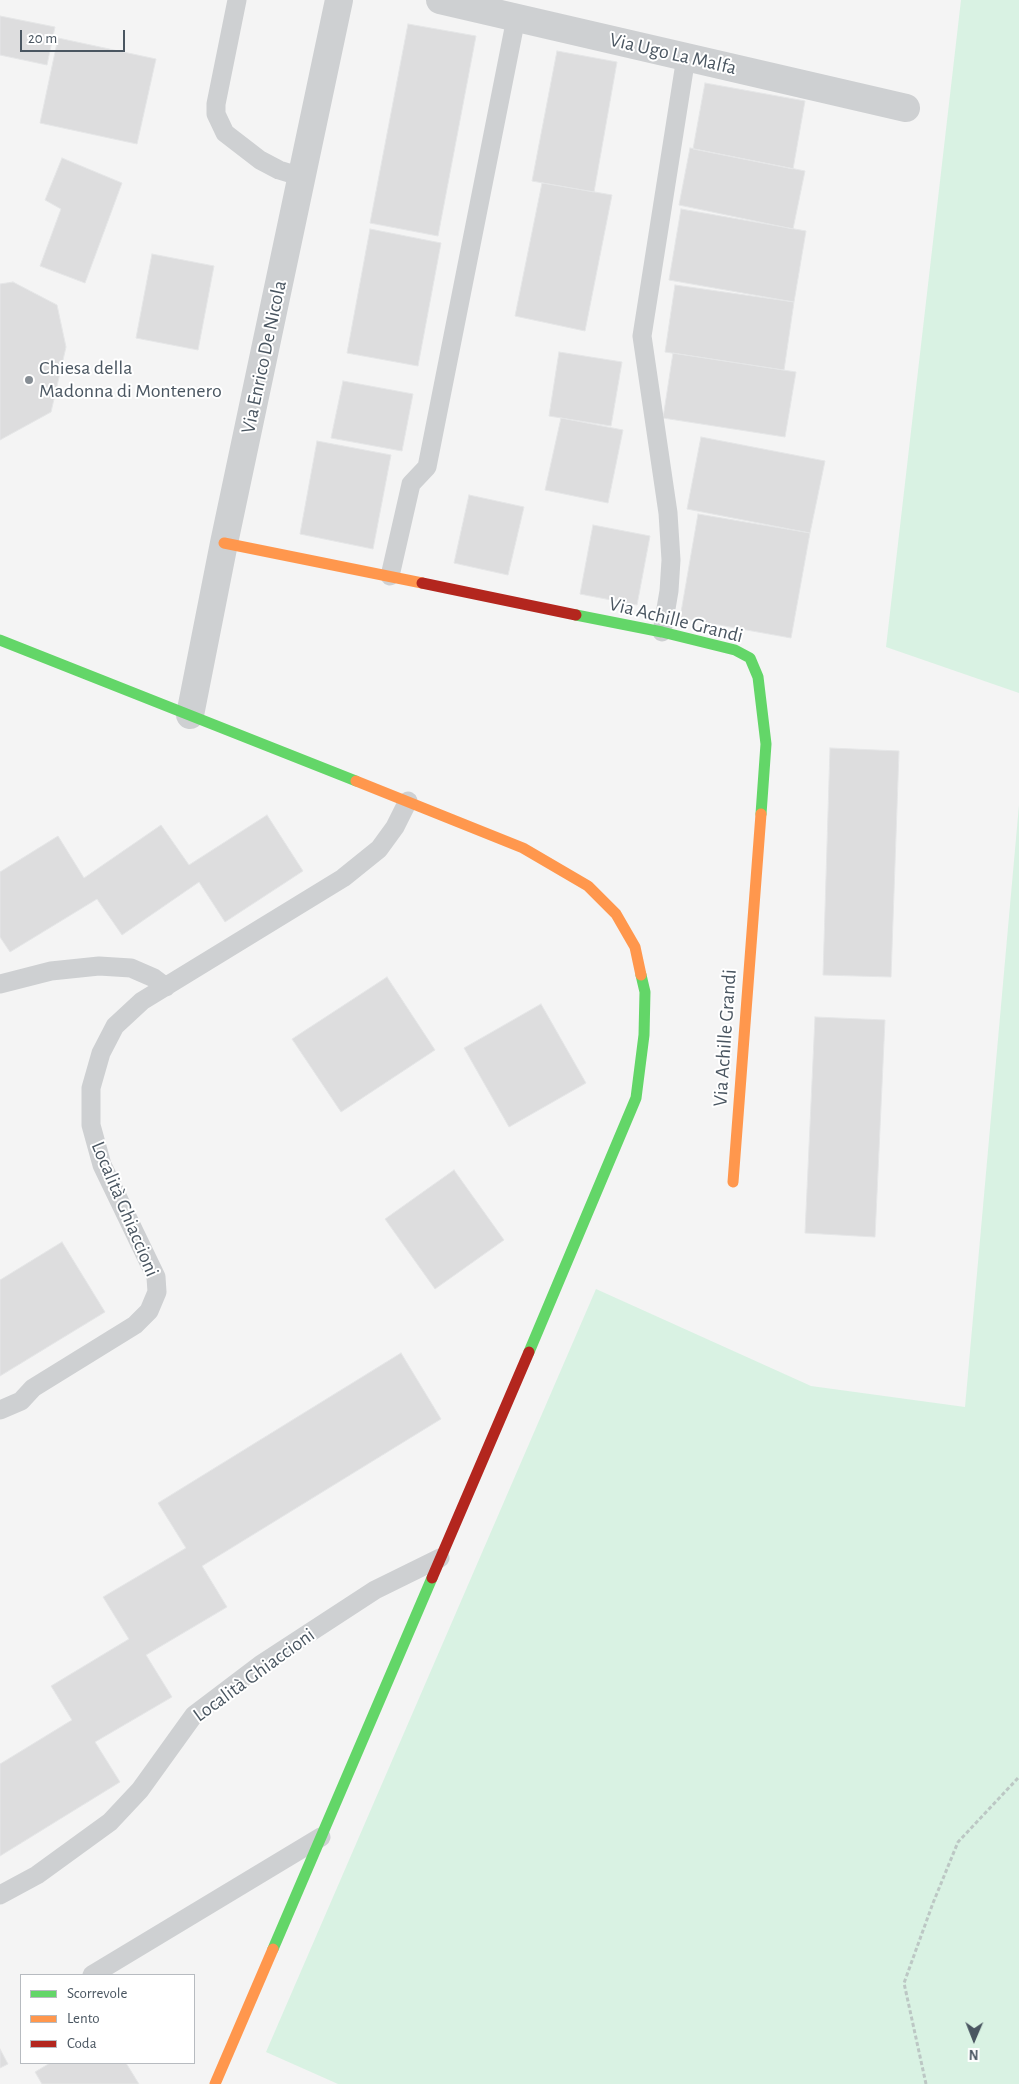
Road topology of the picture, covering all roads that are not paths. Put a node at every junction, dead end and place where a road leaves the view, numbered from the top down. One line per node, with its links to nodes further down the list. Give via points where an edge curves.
1 (237, 0): 7 (lane, via 216,114 225,133 260,160)
2 (340, 0): 7 (street, Via Enrico De Nicola)
3 (440, 0): 4 (street, Via Ugo La Malfa)
4 (516, 18): 5 (street, Via Ugo La Malfa); 9 (lane, via 427,467 411,484)
5 (686, 57): 6 (street, Via Ugo La Malfa); 10 (lane, via 642,336 668,513 671,560)
6 (906, 108)
7 (302, 177): 8 (street, Via Enrico De Nicola)
8 (224, 542): 9 (street, Via Achille Grandi); 12 (street, Via Enrico De Nicola)
9 (390, 576): 10 (street, Via Achille Grandi)
10 (662, 632): 16 (street, Via Achille Grandi, via 736,650 750,658 758,677 766,744)
11 (0, 640): 12 (street)
12 (190, 715): 13 (street)
13 (408, 801): 15 (lane, Località Ghiaccioni, via 379,848 343,878); 18 (street, via 522,848 588,886 616,914 636,948 645,992 644,1035 636,1098)
14 (0, 984): 15 (lane, via 50,971 99,966 131,968)
15 (166, 987): 17 (lane, Località Ghiaccioni, via 142,1001 115,1026 101,1052 91,1088 91,1124 102,1165 156,1277 157,1292 148,1311 135,1325 33,1388 22,1401)
16 (733, 1182)
17 (0, 1410)
18 (440, 1558): 19 (street); 20 (lane, Località Ghiaccioni, via 375,1590 260,1665 194,1715 140,1790 110,1822 36,1875)
19 (321, 1837): 21 (lane); 22 (street)
20 (0, 1895)
21 (94, 1974)
22 (215, 2084)

